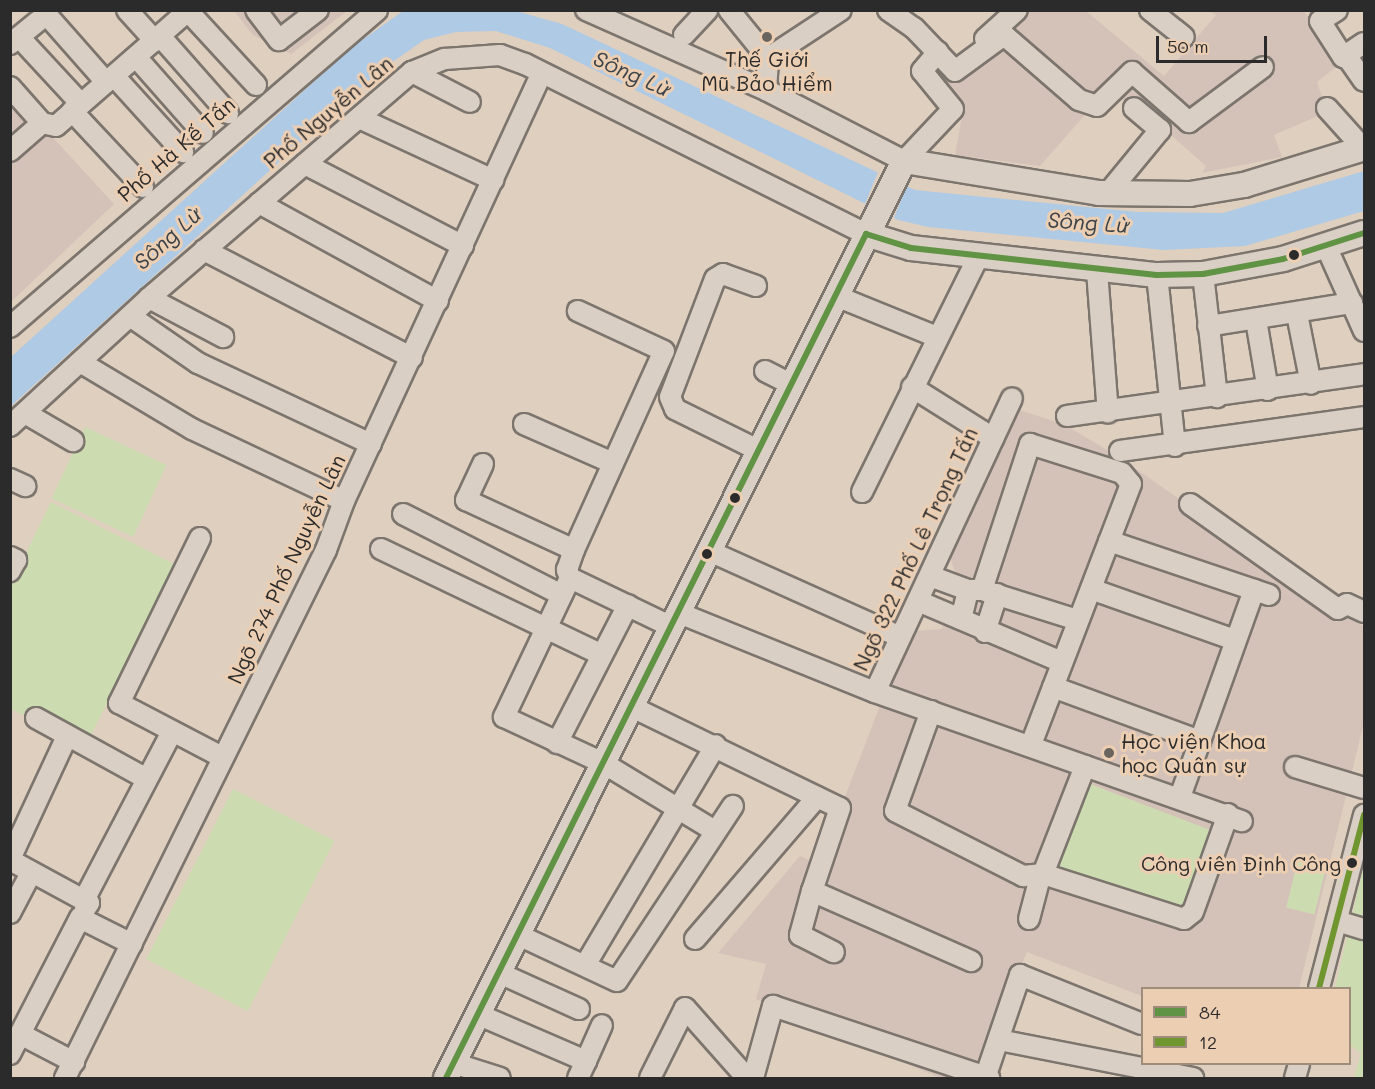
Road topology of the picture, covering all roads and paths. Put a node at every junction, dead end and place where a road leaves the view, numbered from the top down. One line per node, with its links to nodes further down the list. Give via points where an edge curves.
1 (127, 10): 17 (street)
2 (256, 10): 3 (street, via 279,40)
3 (318, 10)
4 (586, 10): 32 (street)
5 (707, 10): 15 (street)
6 (729, 10): 22 (street)
7 (888, 10): 20 (street)
8 (1017, 10): 25 (street)
9 (1150, 10): 16 (street)
10 (1337, 10): 19 (street, via 1320,21 1343,57)
11 (187, 11): 17 (street); 30 (street)
12 (375, 11): 69 (street, Phố Hà Kế Tấn)
13 (828, 13): 22 (street)
14 (40, 14): 18 (street); 28 (street)
15 (684, 35)
16 (1184, 37)
17 (157, 38): 21 (street); 37 (street)
18 (15, 40): 34 (street)
19 (1365, 43)
20 (938, 52): 25 (street); 45 (street, via 922,71 953,110)
21 (136, 57): 28 (street); 40 (street)
22 (768, 58): 32 (street)
23 (1350, 61): 29 (street)
24 (1263, 67): 25 (street, via 1189,122 1132,72 1097,106 1078,100 1004,35)
25 (953, 70)
26 (412, 72): 27 (street, Phố Nguyễn Lân, via 474,54 500,55); 33 (street); 38 (street, Phố Nguyễn Lân)
27 (540, 76): 46 (street, Ngõ 274 Phố Nguyễn Lân); 50 (street, Phố Nguyễn Lân, via 724,169)
28 (110, 79): 34 (street); 43 (street)
29 (1365, 81)
30 (256, 85)
31 (10, 87): 39 (street)
32 (766, 90): 45 (street)
33 (470, 102)
34 (76, 107): 39 (street, via 57,126); 47 (street)
35 (1134, 108): 48 (street, via 1160,130)
36 (1327, 108): 41 (street)
37 (228, 113)
38 (359, 118): 44 (street, Phố Nguyễn Lân); 46 (street)
39 (42, 123): 42 (street)
40 (203, 133)
41 (1364, 148): 48 (main road, via 1244,185 1190,194)
42 (10, 152)
43 (183, 152)
44 (305, 164): 49 (street, Phố Nguyễn Lân); 52 (street)
45 (900, 168): 48 (main road); 50 (main road)
46 (493, 180): 52 (street, Ngõ 274 Phố Nguyễn Lân)
47 (143, 187)
48 (1108, 193)
49 (259, 203): 54 (street, Phố Nguyễn Lân); 62 (street)
50 (870, 226): 55 (main road, via 911,248); 60 (main road)
51 (1365, 233): 53 (main road)
52 (463, 246): 62 (street, Ngõ 274 Phố Nguyễn Lân)
53 (1326, 246): 57 (main road); 63 (street)
54 (204, 250): 61 (street, Phố Nguyễn Lân); 73 (street)
55 (978, 257): 56 (main road); 72 (street)
56 (1098, 271): 58 (main road); 84 (street)
57 (1203, 274): 58 (main road); 68 (street)
58 (1157, 275): 83 (street)
59 (756, 286): 93 (street, via 723,274 715,279 670,398 675,409)
60 (836, 296): 72 (street); 77 (main road)
61 (149, 298): 66 (street, Phố Nguyễn Lân); 71 (street)
62 (438, 301): 73 (street, Ngõ 274 Phố Nguyễn Lân)
63 (1352, 303): 65 (street); 70 (street)
64 (578, 311): 95 (street, via 664,351)
65 (1297, 314): 67 (street); 78 (street)
66 (130, 316): 74 (street, Phố Nguyễn Lân); 91 (street, via 198,363)
67 (1256, 320): 68 (street); 80 (street)
68 (1208, 326): 82 (street)
69 (10, 327)
70 (1365, 331)
71 (223, 337)
72 (937, 337): 79 (street)
73 (412, 357): 91 (street, Ngõ 274 Phố Nguyễn Lân)
74 (80, 362): 87 (street, Phố Nguyễn Lân); 98 (street, via 183,424)
75 (765, 371): 77 (street)
76 (1365, 374): 78 (street)
77 (791, 384): 93 (main road)
78 (1311, 384): 80 (street)
79 (912, 387): 89 (street); 97 (street)
80 (1268, 390): 82 (street)
81 (1012, 398): 89 (street, Ngõ 322 Phố Lê Trọng Tấn)
82 (1217, 398): 83 (street)
83 (1170, 404): 84 (street); 92 (street)
84 (1108, 413): 85 (street)
85 (1066, 416)
86 (1365, 417): 92 (street)
87 (18, 419): 90 (street)
88 (524, 424): 95 (street)
89 (993, 438): 108 (street, Ngõ 322 Phố Lê Trọng Tấn)
90 (73, 441)
91 (371, 444): 98 (street, Ngõ 274 Phố Nguyễn Lân)
92 (1175, 446): 94 (street)
93 (758, 450): 105 (main road)
94 (1120, 451)
95 (613, 463): 104 (street)
96 (483, 464): 104 (street, via 466,500)
97 (862, 492)
98 (344, 501): 135 (street, Ngõ 274 Phố Nguyễn Lân, via 326,550)
99 (1190, 504): 114 (street, via 1338,609 1347,604)
100 (404, 514): 109 (street, Ngõ 322 Phố Lê Trọng Tấn)
101 (201, 538): 129 (street, via 119,703)
102 (1109, 541): 110 (street); 111 (street, via 1131,484 1122,473 1034,442); 121 (street, via 1262,593)
103 (381, 549): 118 (street)
104 (574, 550): 109 (street)
105 (709, 551): 116 (main road); 120 (street)
106 (10, 557): 107 (street, via 16,560)
107 (10, 571)
108 (930, 576): 111 (street); 112 (street, Ngõ 322 Phố Lê Trọng Tấn)
109 (566, 587): 113 (street, Ngõ 322 Phố Lê Trọng Tấn); 118 (street)
110 (1091, 589): 117 (street); 121 (street)
111 (982, 592): 115 (street); 117 (street); 119 (street)
112 (918, 602): 115 (street); 120 (street, Ngõ 322 Phố Lê Trọng Tấn)
113 (628, 605): 116 (street, Ngõ 322 Phố Lê Trọng Tấn); 122 (street)
114 (1365, 612)
115 (962, 619): 119 (street)
116 (675, 620): 125 (street, Ngõ 322 Phố Lê Trọng Tấn); 126 (main road)
117 (1077, 620): 123 (street)
118 (547, 628): 122 (street); 132 (street, via 504,717)
119 (985, 632): 123 (street)
120 (900, 638): 125 (street, Ngõ 322 Phố Lê Trọng Tấn)
121 (1235, 639): 131 (street)
122 (602, 655): 132 (street)
123 (1062, 662): 124 (street)
124 (1053, 687): 131 (street); 133 (street)
125 (875, 692): 127 (street)
126 (632, 707): 134 (street); 136 (main road)
127 (931, 711): 133 (street); 149 (street, via 896,811 1023,876)
128 (36, 718): 130 (street)
129 (172, 732): 135 (street); 139 (street)
130 (67, 736): 139 (street); 147 (street)
131 (1200, 741): 142 (street)
132 (557, 743): 136 (street)
133 (1031, 744): 137 (street)
134 (716, 746): 141 (street); 144 (street)
135 (222, 757): 158 (street, Ngõ 274 Phố Nguyễn Lân)
136 (603, 763): 144 (street); 156 (main road)
137 (1085, 766): 142 (street); 149 (street)
138 (1295, 767): 140 (street)
139 (145, 778): 151 (street)
140 (1365, 788)
141 (818, 797): 150 (street, via 840,808); 157 (street)
142 (1180, 797): 149 (street, via 1235,817 1193,912 1184,919)
143 (734, 806): 146 (street)
144 (677, 808): 146 (street); 161 (street)
145 (1365, 814): 154 (street)
146 (715, 831): 161 (street, via 617,981)
147 (10, 860): 148 (street)
148 (31, 873): 151 (street); 152 (street)
149 (1042, 876): 153 (street)
150 (812, 891): 159 (street, via 800,935); 160 (street)
151 (82, 909): 158 (street); 168 (street)
152 (10, 914)
153 (1029, 919)
154 (1337, 921): 155 (street); 163 (street)
155 (1365, 929)
156 (516, 934): 161 (street); 162 (main road)
157 (695, 939)
158 (132, 944): 171 (street, Ngõ 274 Phố Nguyễn Lân)
159 (834, 952)
160 (971, 961)
161 (587, 962)
162 (497, 972): 164 (street); 165 (main road)
163 (1319, 987)
164 (579, 1009)
165 (477, 1014): 172 (street); 173 (main road)
166 (1141, 1023): 169 (street, via 1020,975)
167 (602, 1025): 172 (street)
168 (20, 1034): 170 (street); 171 (street)
169 (999, 1040): 178 (street); 179 (street)
170 (10, 1054)
171 (70, 1070)
172 (582, 1070)
173 (450, 1071): 174 (street)
174 (500, 1078)
175 (650, 1078): 176 (street, via 685,1008)
176 (747, 1078)
177 (753, 1078): 178 (street, via 773,1006)
178 (987, 1078)
179 (1193, 1078)

